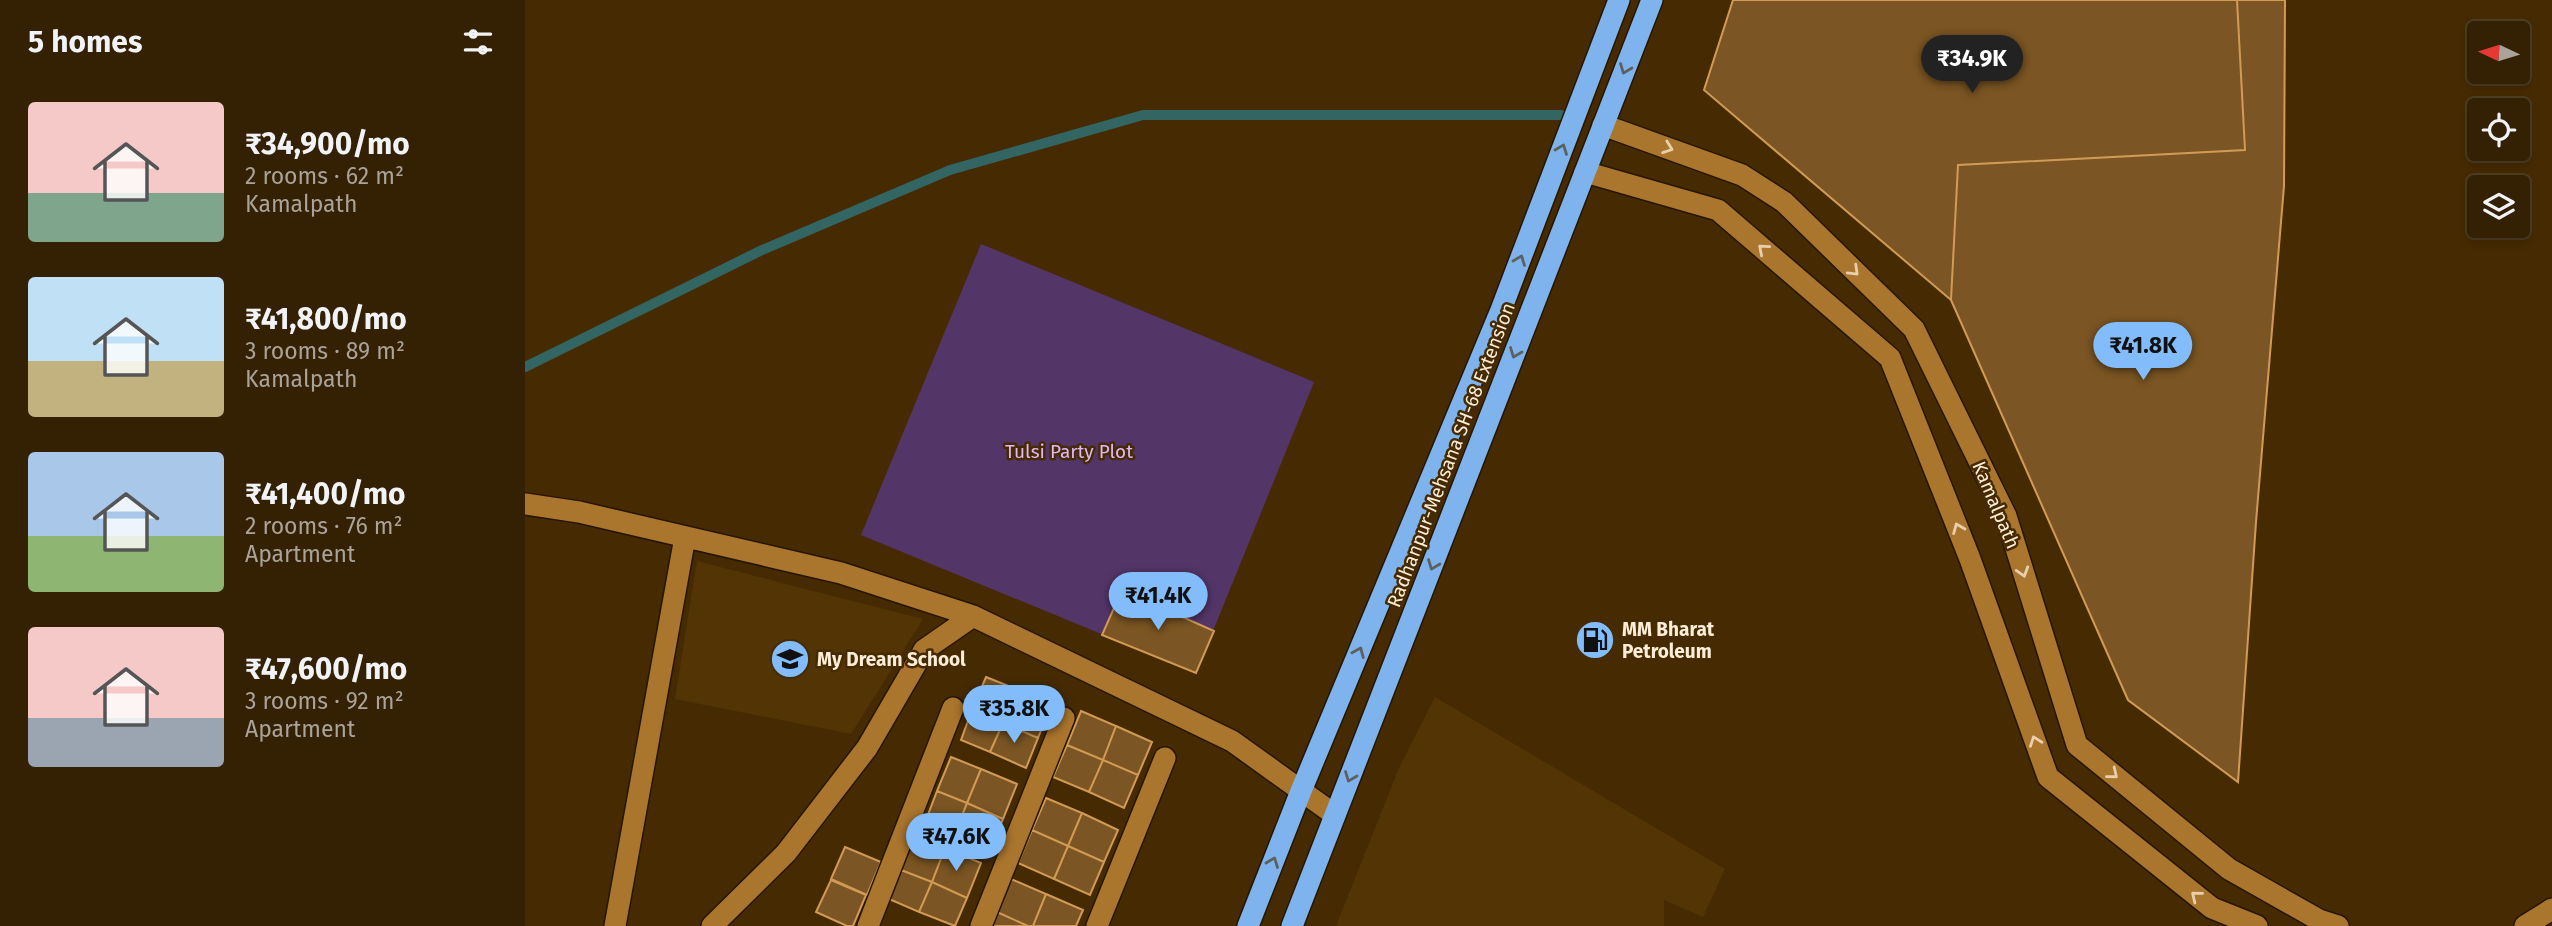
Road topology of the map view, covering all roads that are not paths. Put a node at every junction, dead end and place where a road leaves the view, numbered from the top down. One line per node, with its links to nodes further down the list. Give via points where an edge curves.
1 (1619, 0): 11 (highway, one-way to 1, via 1501,310)
2 (1651, 3): 3 (highway, Radhanpur-Mehsana SH-68 Extension, one-way to 3)
3 (1603, 125): 4 (highway, Radhanpur-Mehsana SH-68 Extension); 22 (street, Kamalpath, one-way to 22, via 1742,175 1763,188 1784,202 1914,329 2005,516 2077,745 2229,869)
4 (1585, 172): 12 (highway, Radhanpur-Mehsana SH-68 Extension, one-way to 12); 21 (street, one-way to 4, via 2212,908 2048,777 1970,559 1889,358 1718,210)
5 (525, 505): 6 (street, via 579,512)
6 (685, 537): 7 (street, via 841,573); 14 (street)
7 (973, 616): 11 (street, via 1232,741); 15 (street, via 923,650 867,748 786,853)
8 (953, 708): 16 (street)
9 (1064, 718): 17 (street)
10 (1165, 758): 18 (street)
11 (1301, 791): 12 (street); 19 (highway, one-way to 11)
12 (1335, 815): 20 (highway, Radhanpur-Mehsana SH-68 Extension)
13 (2552, 909): 23 (street)
14 (615, 926)
15 (712, 926)
16 (869, 926)
17 (981, 926)
18 (1097, 926)
19 (1248, 926)
20 (1292, 926)
21 (2257, 926)
22 (2338, 926)
23 (2525, 926)

